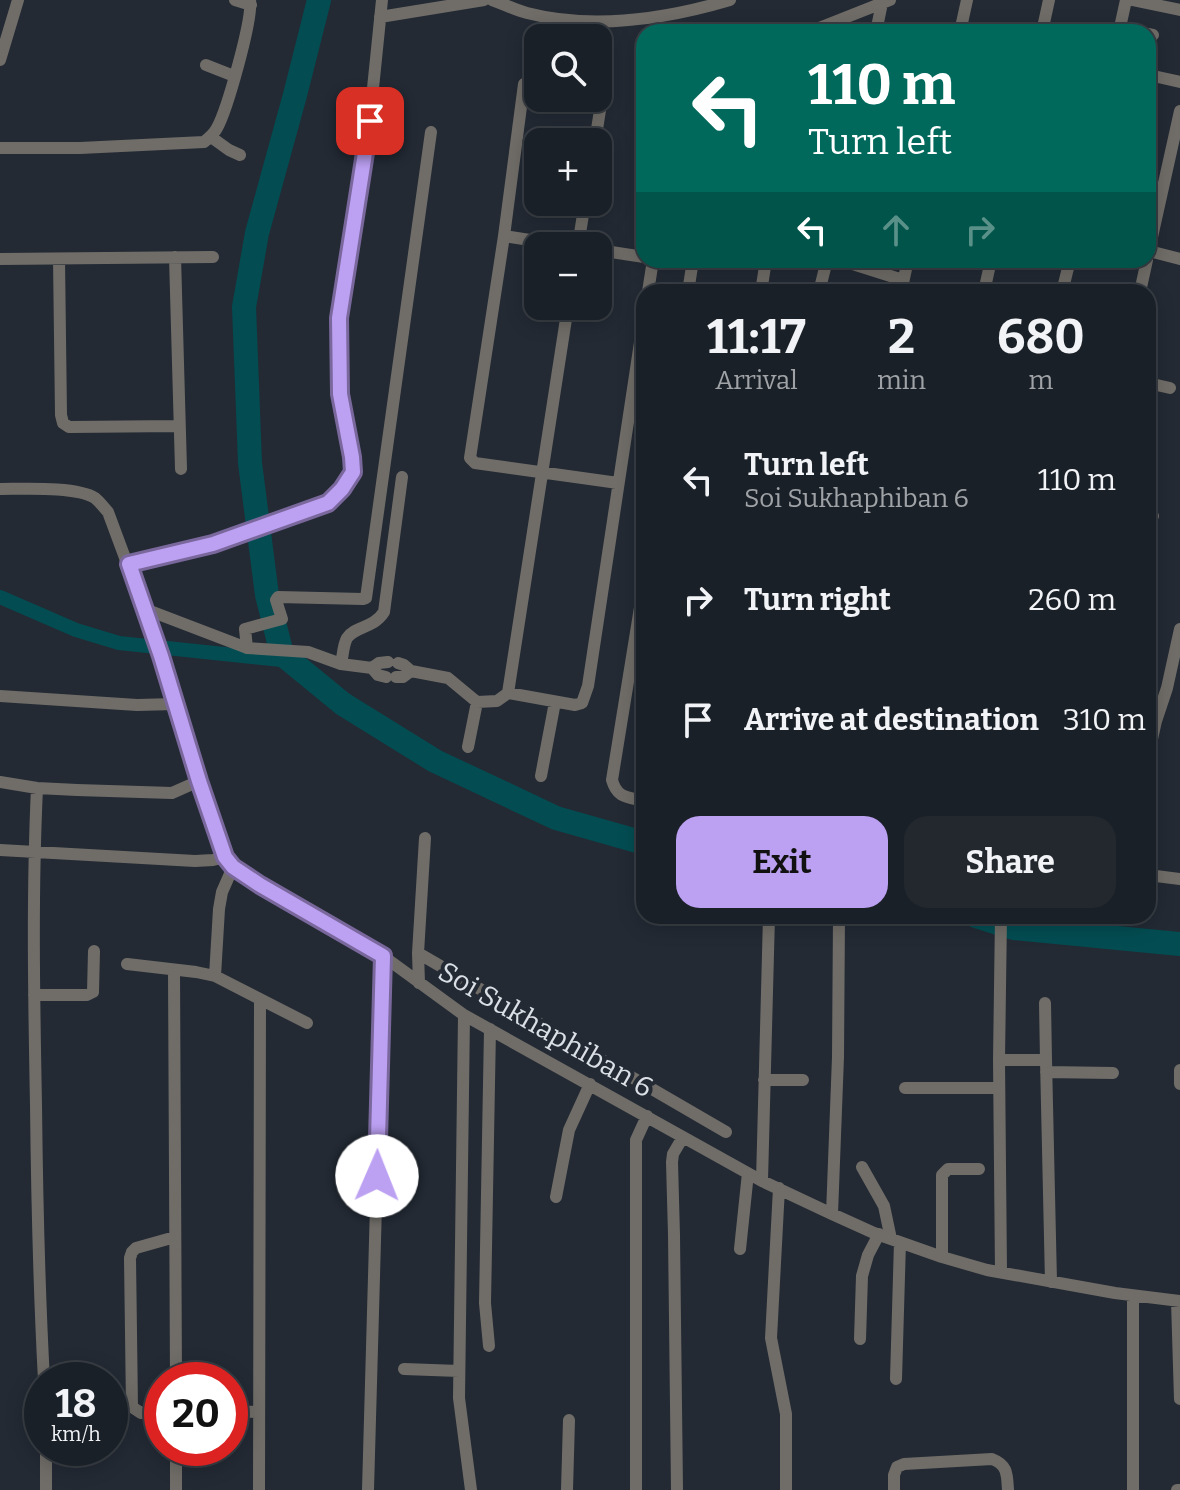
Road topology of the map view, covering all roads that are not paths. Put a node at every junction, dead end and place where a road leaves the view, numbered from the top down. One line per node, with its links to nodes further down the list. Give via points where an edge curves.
1 (18, 0): 19 (street)
2 (235, 0): 11 (street)
3 (382, 0): 13 (street)
4 (484, 0): 13 (street)
5 (492, 0): 6 (street, via 525,13 606,21 679,13)
6 (730, 0)
7 (967, 0): 16 (street)
8 (1049, 0): 17 (street)
9 (1129, 0): 12 (street); 18 (street)
10 (886, 2): 14 (street); 15 (street)
11 (251, 3): 21 (street)
12 (1180, 10)
13 (380, 17): 54 (street, via 367,147 339,318 340,394 353,472 328,503 213,544)
14 (830, 24)
15 (879, 24)
16 (962, 24)
17 (1044, 24)
18 (1122, 24)
19 (0, 60)
20 (206, 65): 21 (street)
21 (234, 76): 27 (street)
22 (1158, 77): 23 (street)
23 (1180, 82)
24 (524, 84): 32 (street)
25 (1180, 111): 28 (street)
26 (431, 132): 58 (street, via 366,598 278,597 282,618 245,629)
27 (211, 137): 29 (street, via 204,142); 30 (street)
28 (1176, 144): 31 (street)
29 (0, 148)
30 (240, 155)
31 (1156, 212)
32 (504, 236): 33 (street); 50 (street, via 469,455 475,463)
33 (524, 239)
34 (612, 252): 35 (street)
35 (636, 256)
36 (1156, 256): 41 (street)
37 (175, 257): 38 (street); 40 (street); 48 (street)
38 (213, 257)
39 (0, 259): 40 (street)
40 (59, 259): 48 (street, via 63,423)
41 (1180, 259)
42 (859, 268): 43 (street)
43 (897, 284)
44 (566, 320): 50 (street)
45 (636, 367): 52 (street)
46 (1156, 385): 47 (street)
47 (1170, 388)
48 (179, 426): 49 (street)
49 (181, 469)
50 (543, 471): 52 (street); 63 (street)
51 (402, 477): 59 (street, via 384,612 372,625 348,636)
52 (618, 483): 66 (street, via 588,686 578,705)
53 (0, 489): 54 (street, via 48,489 93,497 108,512)
54 (129, 564): 55 (street)
55 (146, 614): 58 (street); 67 (street)
56 (1180, 629): 62 (street)
57 (636, 632): 74 (street, via 612,780 622,796)
58 (247, 648): 59 (street, via 308,652)
59 (341, 664): 60 (street)
60 (372, 668): 61 (street, via 393,663); 61 (street, via 391,677)
61 (411, 671): 65 (street, via 448,678)
62 (1174, 690): 68 (street)
63 (508, 693): 65 (street, via 497,701); 66 (street)
64 (0, 696): 67 (street)
65 (477, 702): 69 (street)
66 (555, 702): 70 (street)
67 (175, 704): 71 (street)
68 (1156, 721)
69 (468, 747)
70 (541, 776)
71 (199, 781): 73 (street, via 172,793); 78 (street)
72 (0, 782): 73 (street)
73 (37, 788): 77 (street)
74 (636, 799)
75 (425, 838): 85 (street)
76 (0, 850): 77 (street)
77 (34, 853): 78 (street); 91 (street)
78 (229, 862): 86 (street, Soi Sukhaphiban 6); 89 (street, via 219,909)
79 (1156, 876): 80 (street)
80 (1180, 879)
81 (769, 924): 101 (street)
82 (839, 924): 116 (street)
83 (1001, 924): 97 (street)
84 (94, 951): 91 (street, via 93,992)
85 (418, 953): 90 (street); 108 (street)
86 (383, 956): 90 (street, Soi Sukhaphiban 6); 142 (street)
87 (127, 964): 88 (street)
88 (174, 970): 89 (street); 117 (street)
89 (215, 976): 92 (street)
90 (419, 983): 94 (street, Soi Sukhaphiban 6)
91 (34, 995): 127 (street)
92 (260, 1001): 95 (street); 134 (street)
93 (1045, 1003): 98 (street)
94 (464, 1015): 96 (street, Soi Sukhaphiban 6); 130 (street)
95 (307, 1023)
96 (490, 1029): 103 (street, Soi Sukhaphiban 6); 126 (street, via 485,1303)
97 (999, 1060): 98 (street); 106 (street)
98 (1046, 1066): 100 (street); 122 (street)
99 (1180, 1070): 104 (street)
100 (1113, 1073)
101 (764, 1080): 102 (street); 113 (street)
102 (803, 1080)
103 (590, 1084): 107 (street, Soi Sukhaphiban 6); 115 (street, via 569,1130)
104 (1180, 1084)
105 (905, 1088): 106 (street)
106 (999, 1088): 121 (street)
107 (647, 1116): 109 (street, Soi Sukhaphiban 6); 145 (street, via 636,1140)
108 (726, 1132)
109 (683, 1137): 112 (street, Soi Sukhaphiban 6); 146 (street, via 672,1162)
110 (862, 1167): 118 (street, via 884,1206)
111 (979, 1169): 120 (street, via 948,1169 942,1175)
112 (748, 1173): 113 (street, Soi Sukhaphiban 6); 119 (street)
113 (762, 1181): 114 (street, Soi Sukhaphiban 6)
114 (779, 1188): 116 (street, Soi Sukhaphiban 6); 147 (street, via 771,1338 786,1414)
115 (556, 1197)
116 (832, 1214): 118 (street, Soi Sukhaphiban 6)
117 (175, 1237): 128 (street); 135 (street, via 136,1248 130,1258 132,1407)
118 (890, 1238): 120 (street, Soi Sukhaphiban 6); 125 (street, via 868,1255); 131 (street)
119 (740, 1249)
120 (942, 1257): 121 (street, Soi Sukhaphiban 6)
121 (1001, 1272): 122 (street, Soi Sukhaphiban 6)
122 (1051, 1282): 123 (street, Soi Sukhaphiban 6)
123 (1133, 1296): 124 (street, Soi Sukhaphiban 6); 150 (street)
124 (1178, 1301): 132 (street)
125 (860, 1339)
126 (489, 1346)
127 (43, 1362)
128 (176, 1362)
129 (404, 1369): 130 (street)
130 (459, 1371): 143 (street)
131 (896, 1379)
132 (1180, 1399)
133 (248, 1412): 134 (street)
134 (259, 1412): 141 (street)
135 (144, 1413)
136 (569, 1420): 144 (street)
137 (46, 1466): 139 (street)
138 (176, 1466): 140 (street)
139 (46, 1490)
140 (176, 1490)
141 (259, 1490)
142 (368, 1490)
143 (471, 1490)
144 (567, 1490)
145 (636, 1490)
146 (677, 1490)
147 (786, 1490)
148 (894, 1490): 149 (street, via 897,1467 904,1464 992,1459 1007,1470)
149 (1008, 1490)
150 (1133, 1490)

